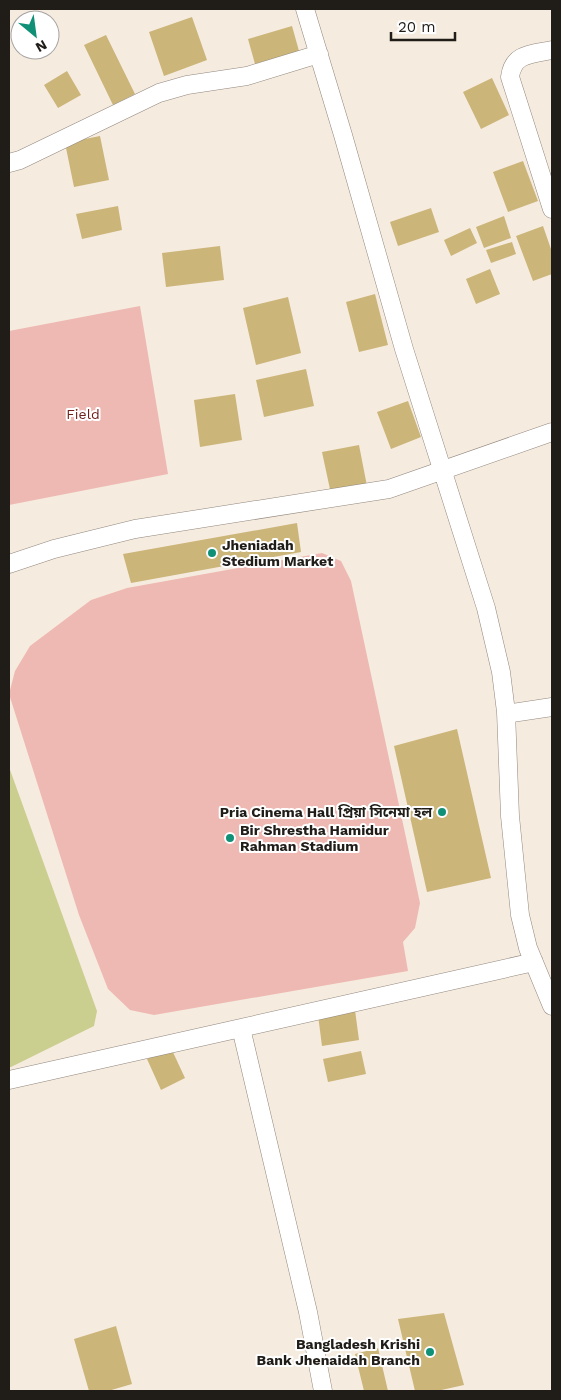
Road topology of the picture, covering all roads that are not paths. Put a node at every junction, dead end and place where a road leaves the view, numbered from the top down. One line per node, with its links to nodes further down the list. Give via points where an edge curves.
1 (304, 9): 3 (street)
2 (552, 50): 5 (street, via 523,56 514,62 510,77)
3 (318, 54): 4 (street, via 247,76 187,85 159,93); 7 (street)
4 (9, 164)
5 (552, 209)
6 (552, 432): 7 (street)
7 (442, 469): 8 (street, via 389,489 135,529); 10 (street, via 486,608 501,672)
8 (9, 564)
9 (552, 707): 10 (street)
10 (506, 714): 11 (street, via 515,875 520,915)
11 (534, 962): 12 (street); 13 (street)
12 (552, 1006)
13 (241, 1028): 14 (street); 15 (street, via 308,1312)
14 (9, 1080)
15 (323, 1391)

